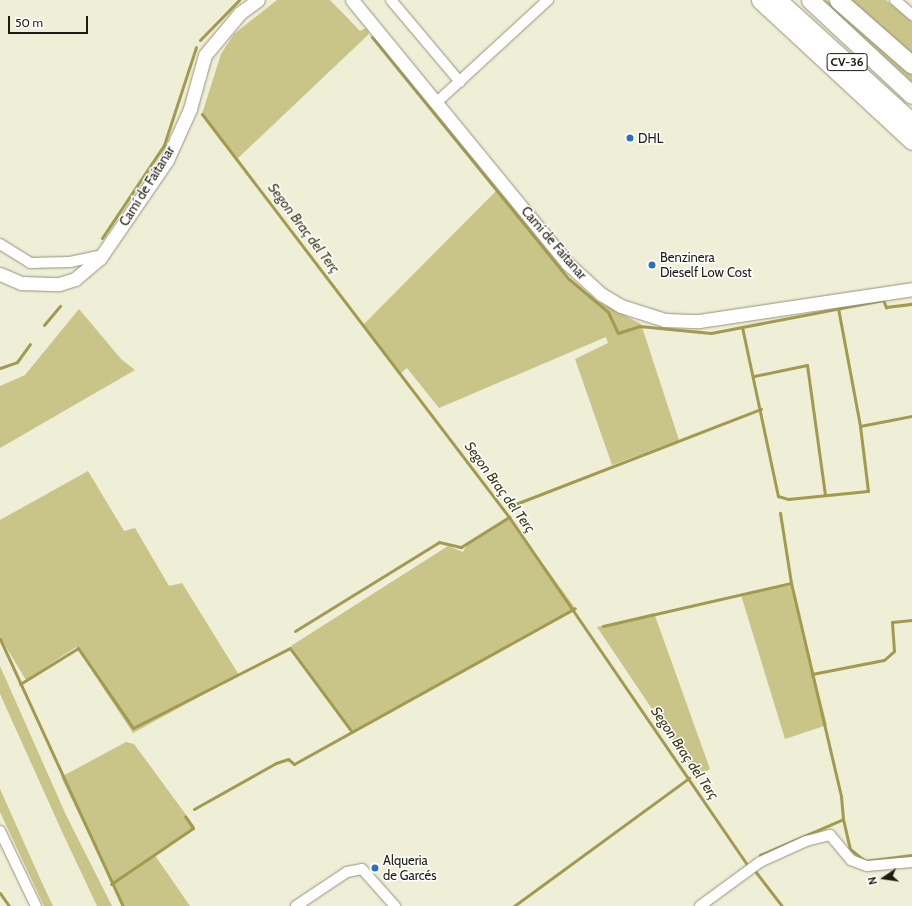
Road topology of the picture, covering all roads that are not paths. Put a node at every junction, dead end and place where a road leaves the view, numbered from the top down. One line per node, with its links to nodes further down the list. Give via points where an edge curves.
1 (258, 0): 18 (street, Camí de Faitanar, via 240,13 205,55 190,109 167,160)
2 (352, 0): 14 (street, Camí de Faitanar)
3 (391, 0): 12 (street)
4 (548, 0): 12 (street)
5 (760, 0): 16 (highway)
6 (778, 0): 15 (highway, CV-36)
7 (810, 0): 13 (highway, CV-36)
8 (838, 0): 11 (highway)
9 (894, 0): 10 (street)
10 (912, 15)
11 (912, 65)
12 (460, 82): 14 (street)
13 (912, 95)
14 (437, 102): 20 (street, Camí de Faitanar, via 567,263 601,294 635,312 665,320 699,321)
15 (912, 122)
16 (912, 140)
17 (0, 244): 18 (street, via 30,263 70,262)
18 (103, 254): 19 (street, Camí de Faitanar, via 75,279 59,284 21,284)
19 (0, 274)
20 (912, 289)
21 (0, 831): 23 (street)
22 (912, 862): 26 (street, via 867,866 851,860 830,835 806,841 760,862)
23 (36, 906)
24 (296, 906): 25 (street, via 347,872 362,869)
25 (395, 906)
26 (700, 906)

